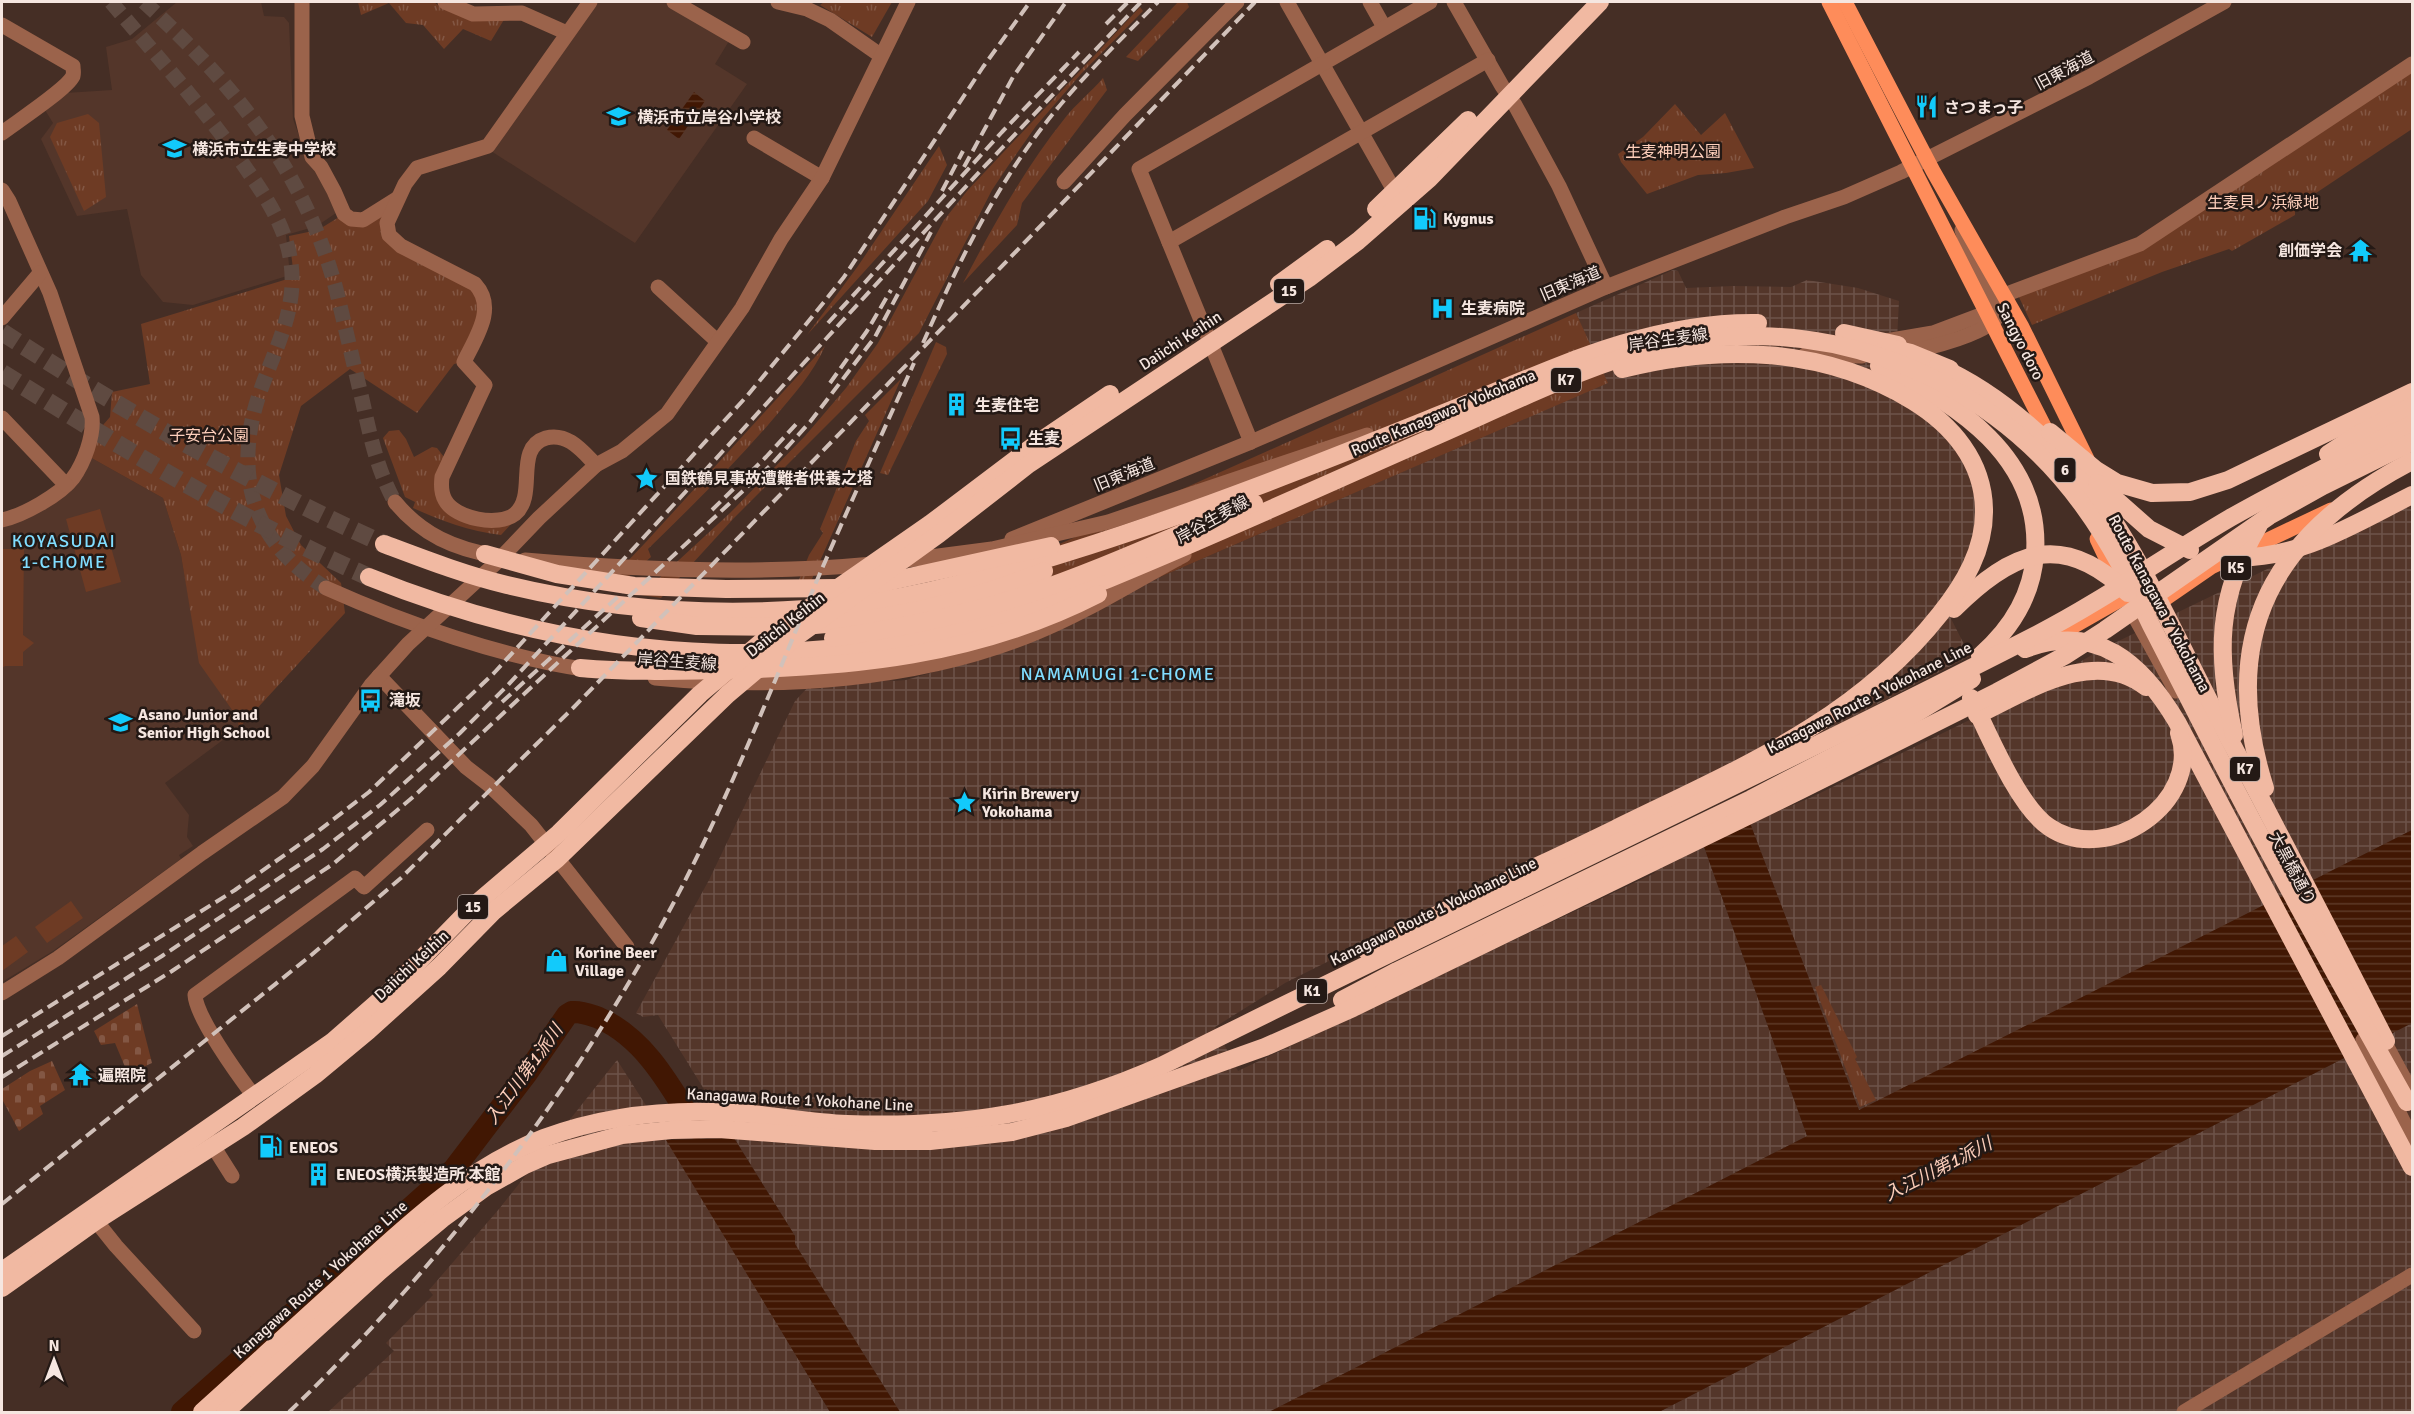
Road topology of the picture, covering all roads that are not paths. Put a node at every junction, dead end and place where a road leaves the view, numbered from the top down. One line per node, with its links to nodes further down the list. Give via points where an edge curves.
1 (302, 2): 35 (street, via 302,116 312,157 344,214 351,219 363,220)
2 (445, 2): 17 (street, via 473,14)
3 (590, 2): 20 (street)
4 (674, 2): 21 (street)
5 (778, 2): 22 (street, via 830,20)
6 (908, 2): 22 (street)
7 (1237, 2): 32 (street)
8 (1287, 2): 24 (street)
9 (1370, 2): 19 (street)
10 (1430, 2): 19 (street)
11 (1454, 2): 23 (street)
12 (1584, 2): 26 (highway, Daiichi Keihin / 15)
13 (1600, 2): 26 (highway, Daiichi Keihin / 15)
14 (1829, 2): 30 (main road, Sangyo doro / 6)
15 (1845, 2): 30 (main road, Sangyo doro / 6)
16 (2224, 2): 30 (street, 旧東海道, via 2089,77)
17 (518, 7): 20 (street, via 522,13)
18 (2, 25): 28 (street, via 73,66 74,73)
19 (1384, 27): 24 (street)
20 (567, 33): 35 (street, via 488,146 417,168)
21 (743, 42)
22 (880, 56): 31 (street)
23 (1488, 60): 26 (street); 27 (street)
24 (1321, 64): 27 (street); 37 (street, via 1139,169)
25 (2412, 64): 41 (street, via 2139,244)
26 (1505, 91): 34 (highway, Daiichi Keihin / 15); 40 (street, via 1559,186); 48 (highway, Daiichi Keihin / 15, via 1429,179 1358,242 1309,278)
27 (1361, 133): 34 (street); 37 (street)
28 (2, 134)
29 (754, 138): 31 (street)
30 (1920, 163): 36 (main road, Sangyo doro / 6); 40 (street, 旧東海道, via 1844,197 1785,216); 42 (main road, Sangyo doro / 6)
31 (822, 178): 49 (street)
32 (1064, 182)
33 (2, 190): 38 (street)
34 (1395, 192): 48 (highway, Daiichi Keihin / 15, via 1346,236)
35 (398, 198): 60 (street, via 387,224 389,235 419,256 475,284 484,293 486,304 464,362 485,385 445,470 441,486 445,500 462,514 488,520 513,515 524,501 531,450 545,438 573,442)
36 (1955, 210): 41 (main road, Sangyo doro / 6); 42 (street, via 1970,254 1994,299)
37 (1169, 242): 48 (street)
38 (40, 273): 43 (street); 65 (street, via 92,417 93,428 80,466)
39 (658, 287): 49 (street)
40 (1606, 287): 56 (street, 旧東海道)
41 (2004, 295): 45 (main road, Sangyo doro / 6)
42 (1992, 317): 44 (street, 岸谷生麦線); 45 (street); 78 (main road, Sangyo doro / 6)
43 (2, 318)
44 (1967, 327): 61 (street, 岸谷生麦線, via 1921,350 1884,355 1731,350 1633,361 1566,382); 63 (street, 岸谷生麦線, via 1898,340 1829,342 1724,336 1630,348 1561,368)
45 (2022, 327): 76 (main road, Sangyo doro / 6)
46 (1844, 333): 50 (highway, Route Kanagawa 7 Yokohama / K7, via 1785,324 1725,324 1673,330); 51 (highway, via 1932,355 1982,378 2010,396 2101,474 2128,488 2152,493 2190,492 2215,485); 86 (highway, Route Kanagawa 7 Yokohama / K7, via 1911,354 1969,382 2041,437 2118,528)
47 (1743, 336): 57 (highway, Route Kanagawa 7 Yokohama / K7, via 1691,340 1636,353); 66 (highway, via 1842,338 1911,353 1948,368 2022,415 2149,529 2198,553 2244,558 2282,553); 99 (highway, Route Kanagawa 7 Yokohama / K7, via 1793,337 1889,358 1969,397 2008,425 2048,462 2115,555 2286,887)
48 (1207, 338): 56 (street); 70 (highway, Daiichi Keihin / 15, via 1036,444)
49 (717, 342): 60 (street, via 667,414 622,451)
50 (1602, 348): 64 (highway, Route Kanagawa 7 Yokohama / K7); 88 (highway, via 1673,334 1718,331 1779,335 1824,346 1882,368 1936,396 1993,441 2018,474 2031,508 2035,548 2029,585 2014,619 1993,645 1965,669)
51 (2412, 392)
52 (2412, 406): 99 (highway, K5, via 2324,457 2295,481 2270,510 2249,541 2232,579 2222,646 2229,714 2250,785)
53 (2, 418): 55 (street)
54 (2412, 424): 93 (highway, Kanagawa Route 1 Yokohane Line / K1, via 2258,503 2060,622)
55 (7, 432): 65 (street)
56 (1251, 442): 70 (street, 旧東海道, via 965,558)
57 (1422, 442): 69 (highway, Route Kanagawa 7 Yokohama / K7); 83 (highway, via 1570,384 1683,357 1739,353 1787,356 1835,366 1871,379 1917,404 1955,435 1974,463 1984,503 1982,536 1970,569 1947,605)
58 (2412, 442): 89 (highway, Kanagawa Route 1 Yokohane Line / K1, via 2269,516 2066,655)
59 (2412, 461): 91 (highway, K5, via 2352,496 2318,525 2277,578 2256,624 2247,669 2248,716 2260,771)
60 (596, 465): 85 (street)
61 (1350, 465): 82 (highway, via 1073,578 968,612 885,630 780,644 697,648); 84 (street, 岸谷生麦線, via 1060,622 966,656 884,672 790,682 688,681)
62 (2412, 471): 73 (main road)
63 (1255, 474): 72 (street, 岸谷生麦線, via 1061,534 992,549 897,562 808,569 698,569 555,562); 75 (highway, via 1138,531 1030,577 963,599 872,619 765,627 697,626 592,609)
64 (1274, 479): 72 (highway, via 1097,535 912,578 854,587 634,586 557,574); 75 (highway, Route Kanagawa 7 Yokohama / K7, via 1038,562 924,592 852,604 702,611 606,603)
65 (66, 485): 68 (street, via 29,510)
66 (2412, 495)
67 (395, 502): 72 (street, 岸谷生麦線, via 432,536)
68 (2, 520)
69 (1239, 522): 82 (highway, Route Kanagawa 7 Yokohama / K7, via 1035,607 919,637 841,649 770,653 683,652); 84 (highway, via 1078,604 1004,633 933,651 809,668)
70 (935, 529): 92 (highway, Daiichi Keihin / 15, via 728,694)
71 (384, 544): 75 (highway, Route Kanagawa 7 Yokohama / K7)
72 (485, 554)
73 (2211, 567): 76 (main road); 79 (main road)
74 (369, 577): 82 (highway, Route Kanagawa 7 Yokohama / K7, via 495,621)
75 (506, 585)
76 (2146, 585): 78 (main road); 79 (street, 大黒橋通り)
77 (326, 588): 84 (street, 岸谷生麦線, via 444,633)
78 (2124, 598): 80 (main road, Sangyo doro / 6); 81 (main road)
79 (2157, 606): 80 (main road); 99 (street, 大黒橋通り)
80 (2135, 617): 87 (main road); 101 (street, 大黒橋通り, via 2285,892)
81 (2067, 630): 93 (highway, via 1701,814)
82 (607, 644)
83 (1902, 658): 86 (highway, via 2000,569 2027,557 2063,556 2097,568 2136,601 2168,637); 96 (highway, via 1856,699 1779,748 1391,939)
84 (580, 668)
85 (379, 676): 92 (street, via 466,767 531,825); 95 (street, via 313,766 282,797 58,958)
86 (2207, 697): 91 (highway, Route Kanagawa 7 Yokohama / K7)
87 (1971, 698): 89 (highway, via 2025,802 2040,820 2059,833 2109,837 2132,830 2151,816 2172,790 2181,758 2181,737 2172,717 2152,691 2134,678 2085,671 2054,680 1879,761)
88 (1825, 759): 97 (highway, via 1348,997); 103 (highway, via 1913,715 1996,663 2028,648 2078,641 2101,646 2122,657 2150,681 2177,722)
89 (1801, 790): 97 (highway, Kanagawa Route 1 Yokohane Line / K1, via 1353,1008 1265,1047)
90 (427, 830): 98 (street, via 364,887 355,878 195,995 199,1014)
91 (2284, 841): 99 (highway, K5)
92 (552, 852): 94 (street); 98 (highway, Daiichi Keihin / 15, via 471,908 388,993 332,1042); 102 (highway, Daiichi Keihin / 15, via 440,967 368,1031 315,1075)
93 (1580, 861): 96 (highway, Kanagawa Route 1 Yokohane Line / K1)
94 (627, 947)
95 (2, 993)
96 (1247, 1023): 110 (highway, Kanagawa Route 1 Yokohane Line / K1, via 1108,1088 994,1118 872,1125 683,1112 614,1119 544,1138 497,1160 452,1189)
97 (1142, 1092): 111 (highway, Kanagawa Route 1 Yokohane Line / K1, via 1047,1123 957,1140 875,1141 694,1128 622,1135 548,1155 486,1187 442,1219)
98 (253, 1095): 100 (highway, Daiichi Keihin / 15)
99 (2411, 1100)
100 (203, 1131): 102 (street); 106 (highway, Daiichi Keihin / 15)
101 (2412, 1138)
102 (213, 1146): 104 (street); 105 (highway, Daiichi Keihin / 15)
103 (2412, 1167)
104 (232, 1176)
105 (96, 1221): 108 (highway, Daiichi Keihin / 15); 109 (street)
106 (2, 1271)
107 (2412, 1275): 112 (street)
108 (2, 1288)
109 (194, 1331)
110 (202, 1413)
111 (225, 1413)
112 (2184, 1413)

